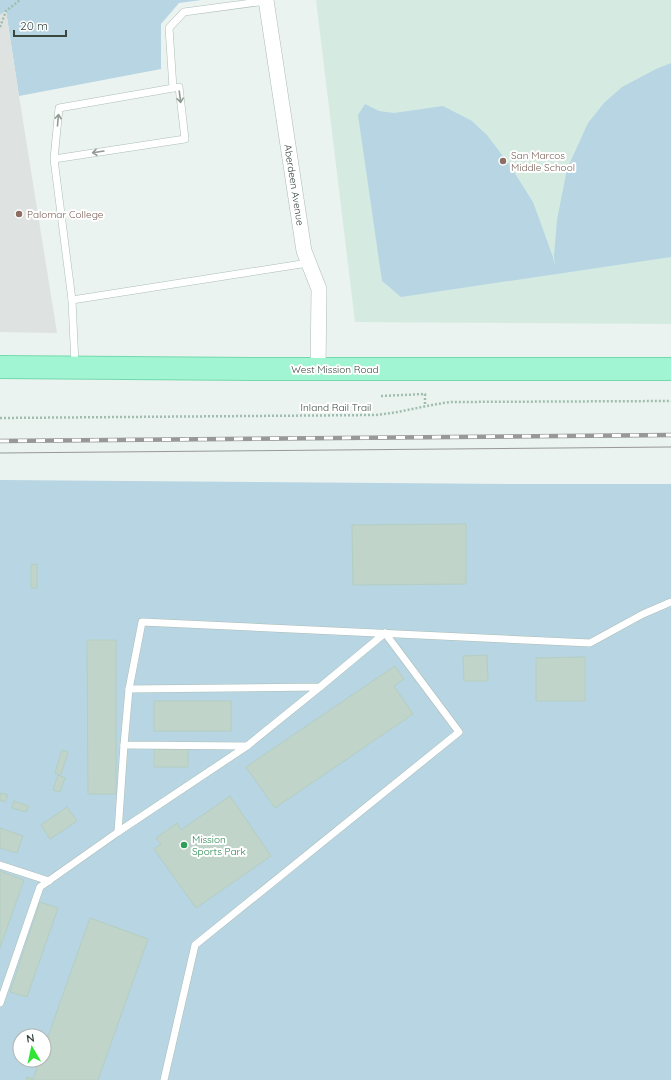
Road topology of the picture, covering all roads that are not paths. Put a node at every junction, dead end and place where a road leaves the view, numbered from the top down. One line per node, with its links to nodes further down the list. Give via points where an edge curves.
1 (266, 0): 2 (lane, via 184,12 169,28); 4 (street, Aberdeen Avenue, via 304,251)
2 (173, 88): 3 (lane, one-way to 2, via 59,108); 3 (lane, one-way to 3, via 179,87 185,138)
3 (54, 159): 5 (lane)
4 (308, 263): 5 (lane); 9 (street, Aberdeen Avenue, via 319,289)
5 (72, 300): 7 (lane)
6 (0, 367): 7 (main road, West Mission Road)
7 (75, 367): 9 (main road, West Mission Road)
8 (671, 368): 9 (main road, West Mission Road)
9 (318, 369)
10 (671, 602): 11 (lane, via 590,643)
11 (385, 633): 12 (lane); 13 (lane, via 142,622); 20 (lane, via 459,732 195,945)
12 (320, 687): 13 (lane); 15 (lane)
13 (129, 689): 14 (lane)
14 (124, 745): 15 (lane); 16 (lane)
15 (247, 746): 16 (lane)
16 (118, 832): 18 (lane)
17 (0, 865): 18 (lane)
18 (49, 881): 19 (lane, via 40,887)
19 (0, 1003)
20 (164, 1080)

